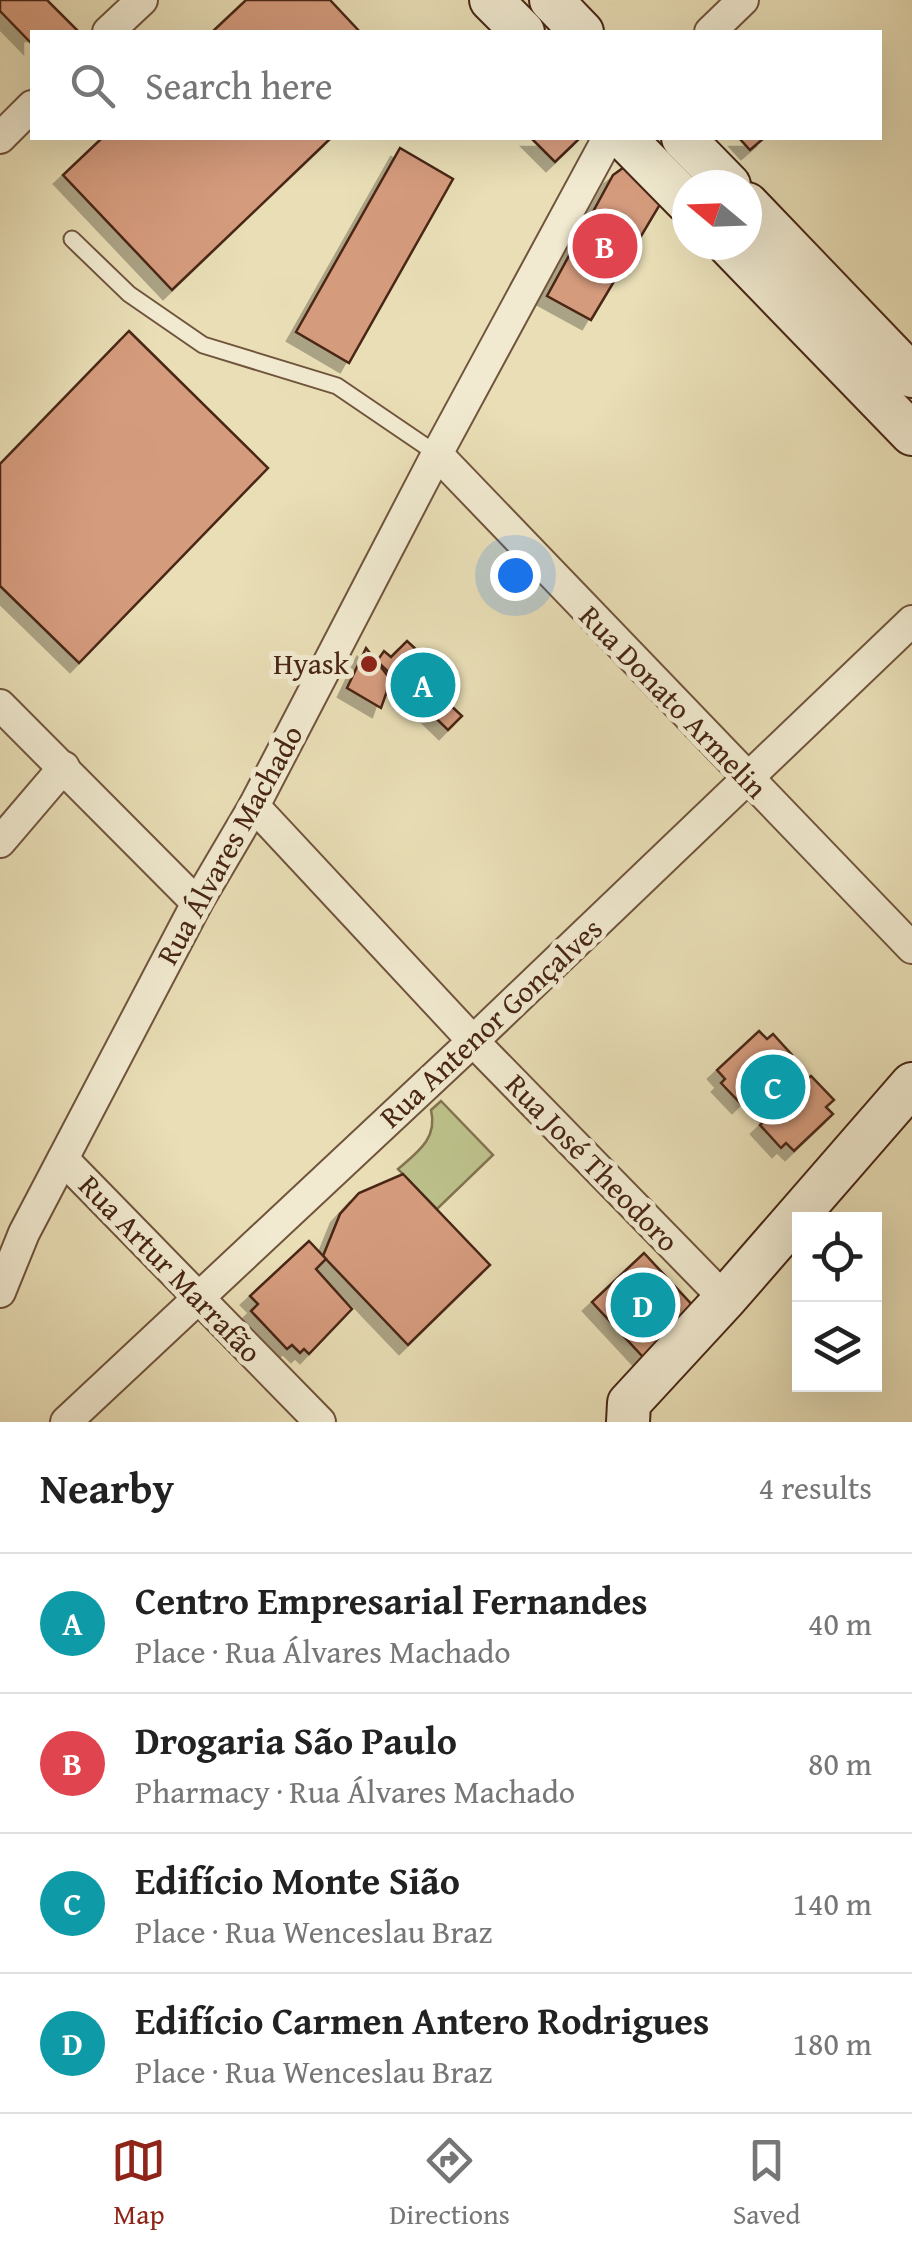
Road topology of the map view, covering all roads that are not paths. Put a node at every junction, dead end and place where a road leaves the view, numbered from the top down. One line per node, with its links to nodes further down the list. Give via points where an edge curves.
1 (142, 0): 5 (street)
2 (491, 0): 6 (main road)
3 (551, 0): 7 (main road)
4 (744, 0): 8 (street)
5 (110, 30)
6 (521, 30)
7 (580, 30)
8 (712, 30)
9 (30, 108): 10 (street)
10 (0, 138)
11 (607, 140): 21 (street, Rua Álvares Machado)
12 (626, 140): 15 (main road)
13 (685, 140): 14 (main road)
14 (714, 170)
15 (672, 187)
16 (762, 222): 19 (main road)
17 (72, 240): 21 (lane, via 129,294 203,345 337,386)
18 (747, 260): 19 (main road)
19 (899, 383): 20 (main road)
20 (912, 434)
21 (437, 454): 25 (street, Rua Donato Armelin); 26 (street, Rua Álvares Machado)
22 (912, 621): 25 (street, Rua Antenor Gonçalves)
23 (0, 704): 24 (street)
24 (64, 767): 27 (street); 28 (street)
25 (748, 780): 29 (street, Rua Donato Armelin); 30 (street, Rua Antenor Gonçalves)
26 (254, 806): 28 (street, Rua Álvares Machado); 30 (street, Rua José Theodoro)
27 (0, 842)
28 (197, 902): 32 (street, Rua Álvares Machado)
29 (912, 948)
30 (473, 1042): 35 (street, Rua Antenor Gonçalves); 36 (street, Rua José Theodoro)
31 (912, 1084): 36 (main road)
32 (63, 1160): 33 (street, Rua Álvares Machado); 35 (street, Rua Artur Marrafão)
33 (12, 1225): 34 (street, Rua Álvares Machado)
34 (0, 1292)
35 (198, 1298): 38 (street, Rua Antenor Gonçalves); 39 (street, Rua Artur Marrafão)
36 (725, 1299): 37 (main road)
37 (622, 1416)
38 (66, 1422)
39 (320, 1422)

